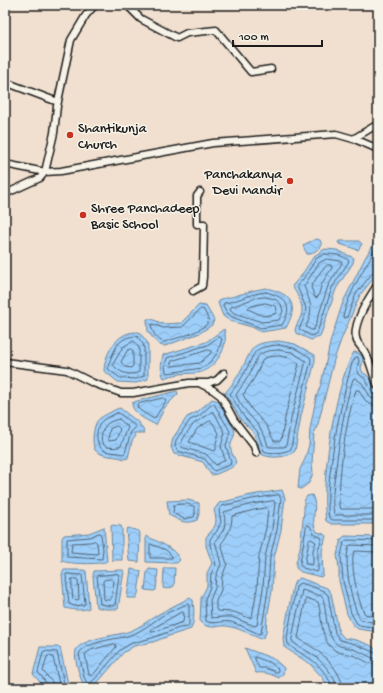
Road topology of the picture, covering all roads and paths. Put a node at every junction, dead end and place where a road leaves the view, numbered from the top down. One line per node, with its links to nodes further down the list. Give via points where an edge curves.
1 (95, 5): 5 (street, via 71,40)
2 (127, 5): 3 (street, via 141,19 177,38 187,33 216,30 251,72)
3 (271, 69)
4 (5, 82): 5 (street)
5 (58, 102): 10 (street)
6 (378, 124): 7 (street)
7 (353, 139): 8 (street); 10 (street, via 336,134 213,143)
8 (378, 149)
9 (5, 164): 10 (street)
10 (45, 172): 12 (street, via 40,178)
11 (200, 192): 14 (street, via 197,196 197,224 204,224 203,277 202,286)
12 (5, 194)
13 (378, 284): 18 (street, via 363,308 356,338 357,343 366,352)
14 (192, 291)
15 (5, 362): 17 (street, via 67,370 120,393)
16 (224, 373): 17 (street, via 217,380)
17 (200, 383): 19 (street, via 221,396 234,420 254,446)
18 (378, 386)
19 (256, 454)

